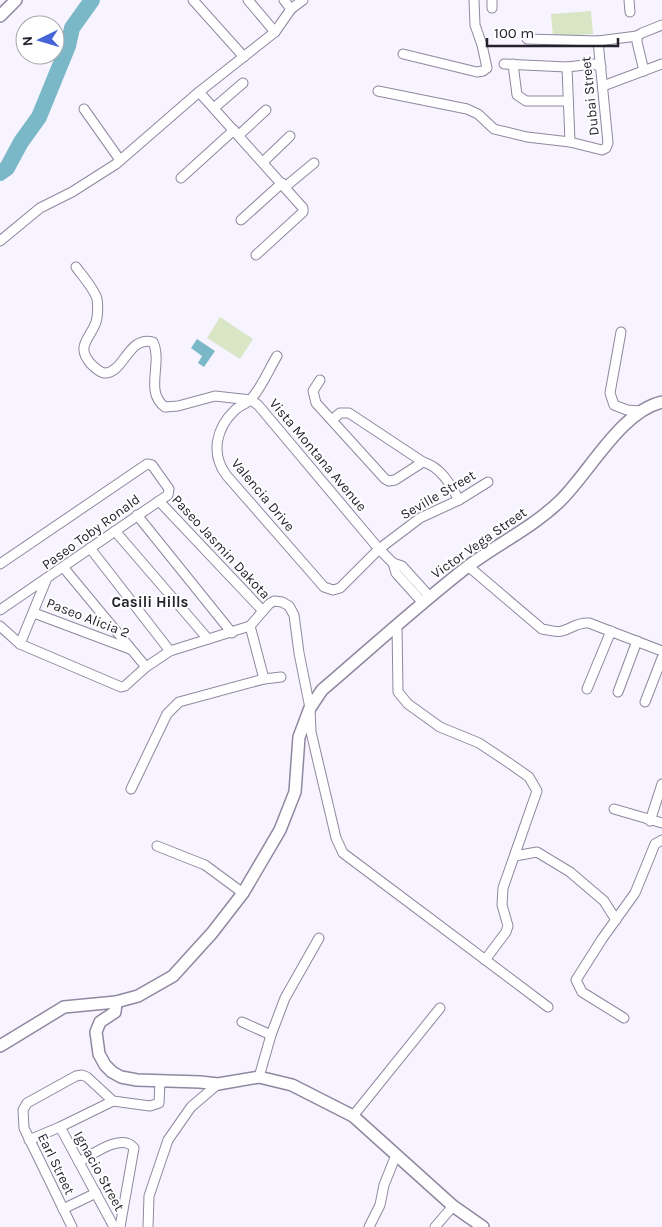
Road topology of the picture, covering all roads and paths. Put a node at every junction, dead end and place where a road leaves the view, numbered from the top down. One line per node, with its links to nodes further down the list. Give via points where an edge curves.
1 (16, 0): 10 (street)
2 (193, 0): 17 (street)
3 (248, 0): 12 (street)
4 (284, 0): 8 (street)
5 (303, 0): 8 (street)
6 (474, 0): 16 (street, via 475,25 487,68 477,72)
7 (629, 0): 9 (street)
8 (291, 9): 12 (street)
9 (630, 12)
10 (0, 16)
11 (662, 25): 13 (street)
12 (275, 32): 17 (street)
13 (637, 36): 15 (street); 21 (street)
14 (527, 39): 15 (street)
15 (598, 41): 20 (street, Dubai Street)
16 (403, 54)
17 (244, 57): 25 (street)
18 (662, 64): 21 (street)
19 (566, 67): 20 (street, via 594,64); 26 (street); 26 (street, via 508,64 516,95 520,98 526,101)
20 (600, 67): 23 (street, Dubai Street)
21 (644, 71): 23 (street)
22 (243, 82): 27 (street)
23 (603, 86): 32 (street, Dubai Street, via 606,148 602,150)
24 (378, 91): 32 (street, via 467,109 478,114 494,129)
25 (199, 92): 27 (street); 33 (street)
26 (568, 101): 32 (street)
27 (214, 108): 30 (street)
28 (84, 109): 33 (street)
29 (266, 110): 30 (street)
30 (236, 133): 34 (street); 36 (street)
31 (290, 136): 34 (street)
32 (570, 142)
33 (120, 160): 39 (street, via 72,192 40,208)
34 (263, 162): 37 (street)
35 (314, 163): 37 (street)
36 (181, 178)
37 (283, 185): 38 (street); 40 (street, via 302,206 303,212)
38 (241, 220)
39 (0, 241)
40 (256, 255)
41 (76, 266): 45 (street, Vista Montana Avenue, via 97,297 96,322 85,342 84,352 98,371 104,373 114,368 145,340 153,342 157,353 155,395 164,407 215,396)
42 (621, 332): 47 (street, via 610,393 614,405)
43 (277, 356): 45 (street, Valencia Drive)
44 (320, 380): 48 (street, via 314,397)
45 (251, 400): 56 (street, Vista Montana Avenue, via 265,412); 56 (street, Valencia Drive, via 236,409 220,432 217,459 226,476 324,587 340,588)
46 (662, 402): 47 (street, Victor Vega Street)
47 (641, 411): 58 (street, Victor Vega Street, via 623,426 560,501 537,521)
48 (332, 420): 49 (street, via 340,413 349,413); 49 (street, via 390,481)
49 (423, 462): 51 (street, via 432,464 449,481)
50 (488, 482): 51 (street, Seville Street)
51 (459, 500): 56 (street, Seville Street, via 420,518)
52 (159, 501): 53 (street, Paseo Toby Ronald); 57 (street, via 168,495 168,489 152,465 147,464); 63 (street, Paseo Jasmin Dakota)
53 (138, 516): 54 (street, Paseo Toby Ronald); 69 (street)
54 (116, 530): 55 (street, Paseo Toby Ronald); 70 (street)
55 (90, 548): 59 (street, Paseo Toby Ronald); 74 (street)
56 (379, 549): 61 (street, Vista Montana Avenue, via 393,563 396,573)
57 (0, 564)
58 (468, 566): 61 (street, Victor Vega Street); 68 (street, via 542,628 562,631 580,622 589,622)
59 (62, 567): 60 (street, Paseo Toby Ronald); 73 (street)
60 (48, 577): 62 (street); 64 (street, Paseo Toby Ronald)
61 (427, 600): 67 (street, Victor Vega Street)
62 (0, 610)
63 (263, 611): 66 (street); 83 (street, via 274,601 282,602 294,615)
64 (34, 613): 72 (street, Paseo Toby Ronald); 73 (street, Paseo Alicia 2)
65 (0, 626): 72 (street)
66 (250, 626): 69 (street); 79 (street)
67 (397, 626): 83 (street, Victor Vega Street, via 322,690); 91 (street, via 398,692 408,704 440,727 480,743 529,777 536,791)
68 (611, 631): 71 (street); 80 (street)
69 (232, 633): 70 (street)
70 (208, 639): 74 (street)
71 (638, 641): 75 (street); 81 (street)
72 (20, 644): 77 (street, via 121,687)
73 (132, 650): 77 (street)
74 (170, 650): 77 (street)
75 (662, 651)
76 (662, 658): 82 (street)
77 (146, 666)
78 (281, 677): 79 (street)
79 (264, 679): 85 (street, via 179,702 167,714)
80 (588, 689)
81 (618, 692)
82 (645, 702)
83 (310, 708): 92 (street, Victor Vega Street, via 299,737 294,792 280,830); 95 (street, via 311,732 336,838 343,853)
84 (662, 784): 87 (street)
85 (131, 789)
86 (614, 809): 87 (street)
87 (650, 820): 88 (street)
88 (662, 823)
89 (662, 840): 93 (street, via 655,844 635,893)
90 (157, 846): 92 (street, via 205,865)
91 (515, 856): 93 (street, via 537,852 570,872 604,901); 95 (street, via 501,897 508,926)
92 (243, 893): 96 (street, Victor Vega Street, via 172,976 138,996)
93 (616, 920): 99 (street, via 576,980 582,992)
94 (319, 938): 101 (street, via 286,998)
95 (485, 960): 97 (street)
96 (116, 1002): 102 (street, Victor Vega Street, via 64,1007); 104 (street, via 115,1012 100,1022 96,1032 103,1061 121,1077)
97 (548, 1007)
98 (440, 1008): 107 (street)
99 (624, 1018)
100 (242, 1022): 101 (street)
101 (271, 1035): 103 (street)
102 (0, 1046)
103 (259, 1077): 105 (street); 107 (street, via 292,1085)
104 (160, 1081): 105 (street); 106 (street, via 159,1102 155,1105)
105 (218, 1084): 118 (street, via 191,1106 168,1140 149,1196)
106 (113, 1100): 108 (street); 109 (street, Earl Street, via 87,1077 76,1076 27,1103 23,1110 24,1128)
107 (353, 1116): 110 (street)
108 (60, 1128): 109 (street); 111 (street, Ignacio Street)
109 (29, 1140): 114 (street, Earl Street)
110 (396, 1155): 113 (street); 119 (street, via 380,1205)
111 (79, 1162): 112 (street, Ignacio Street); 117 (street, via 119,1142 131,1144 134,1148)
112 (96, 1193): 114 (street); 116 (street, Ignacio Street)
113 (453, 1206): 120 (street); 121 (street)
114 (63, 1209): 115 (street, Earl Street)
115 (72, 1227)
116 (114, 1227)
117 (120, 1227)
118 (148, 1227)
119 (369, 1227)
120 (435, 1227)
121 (482, 1227)

